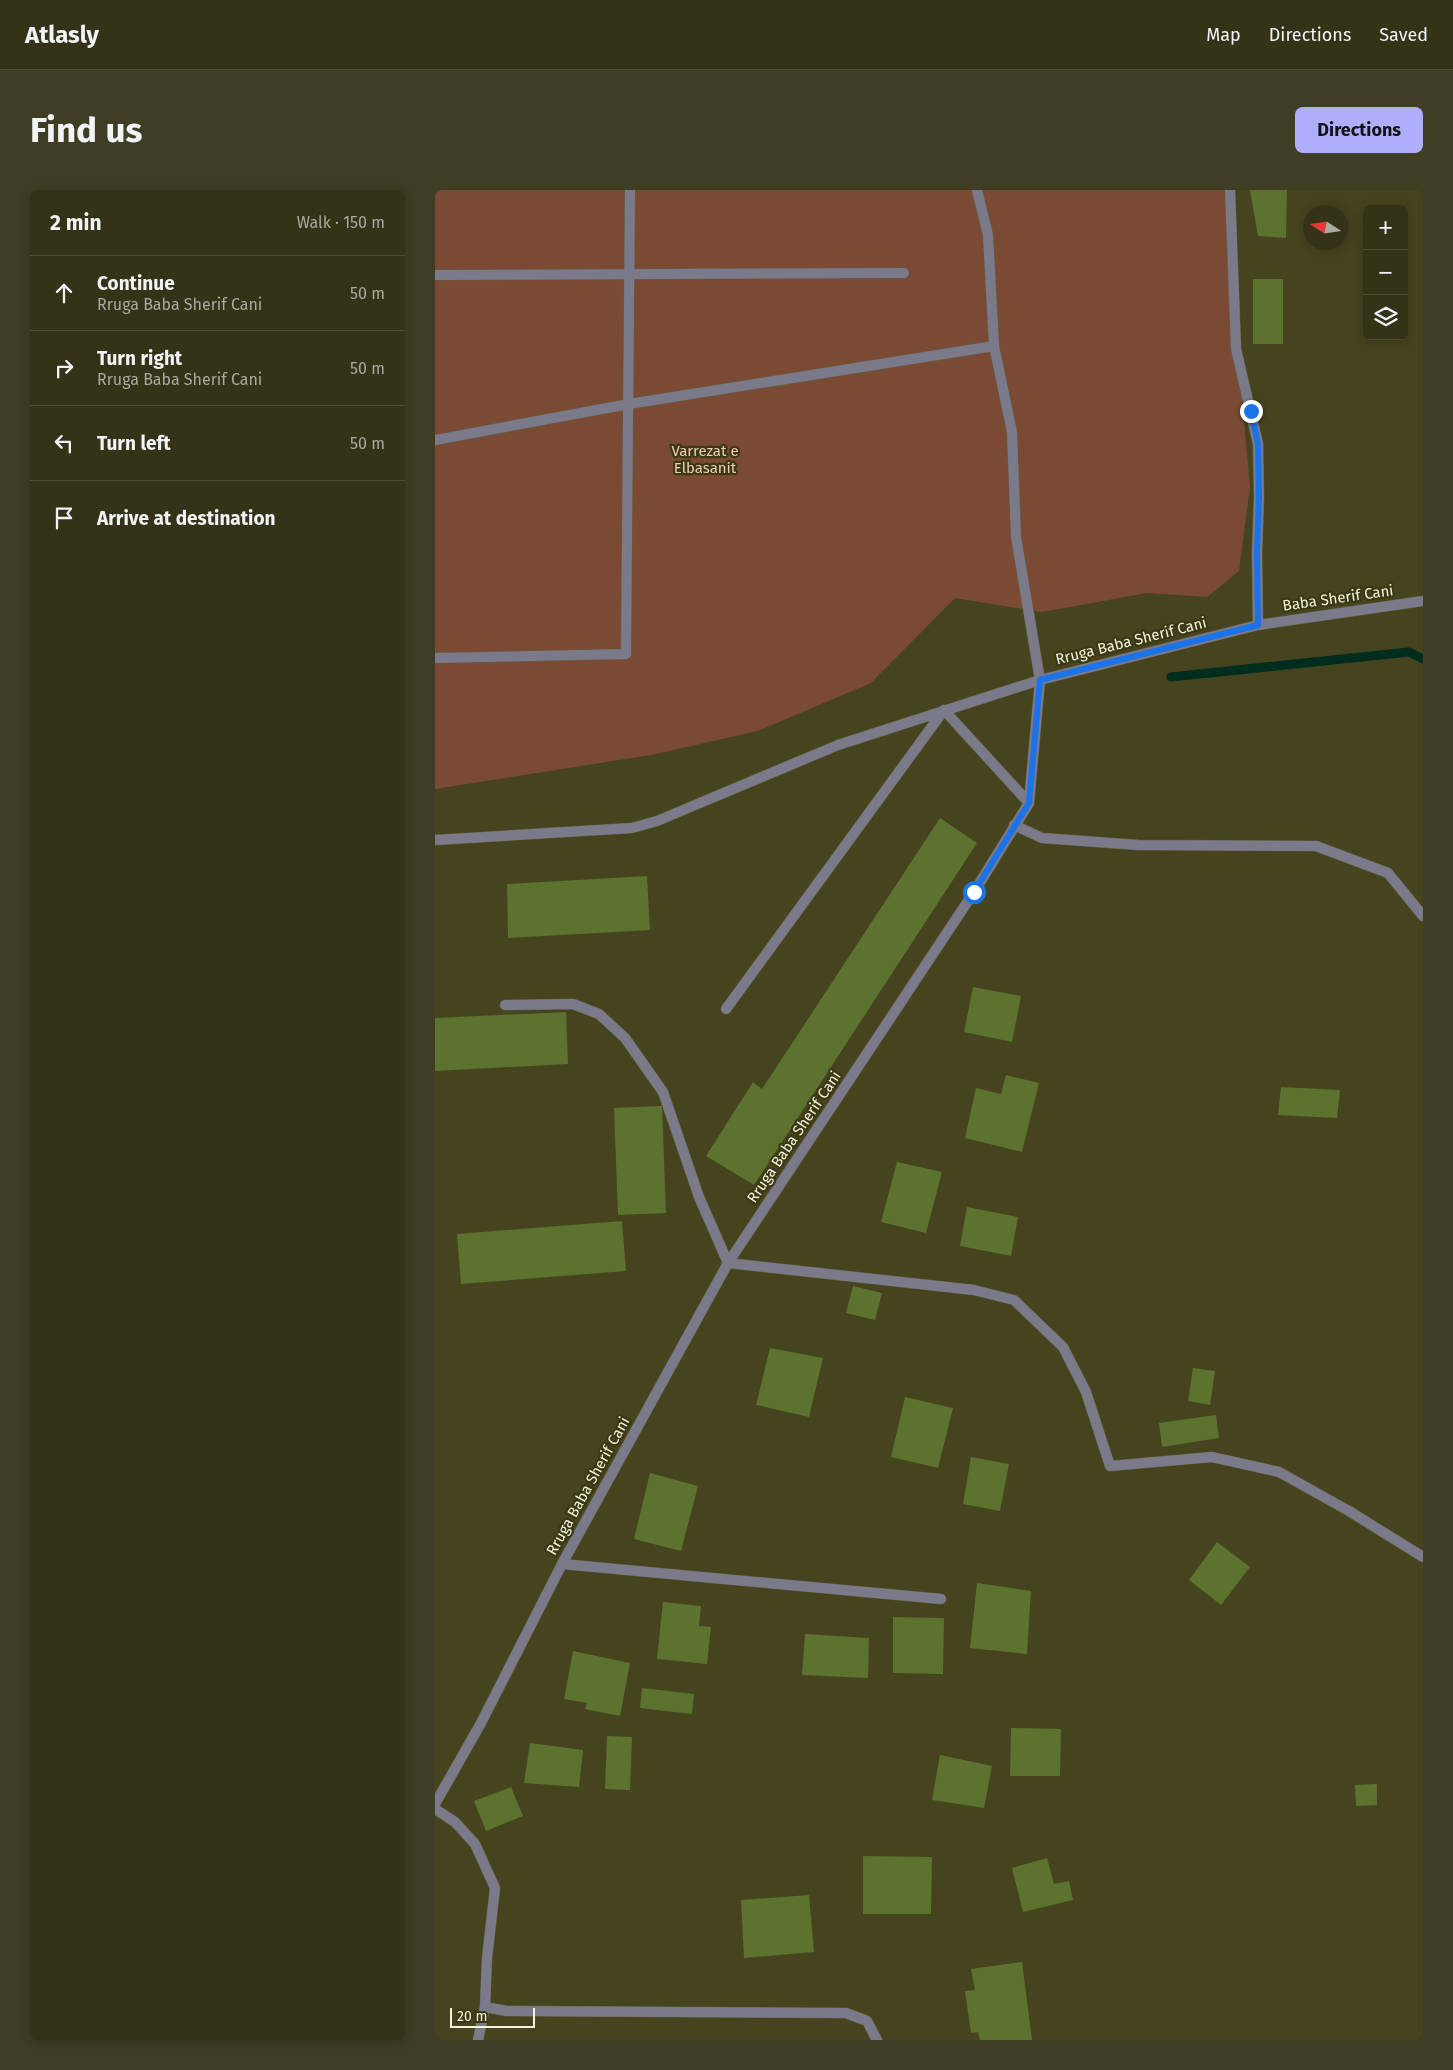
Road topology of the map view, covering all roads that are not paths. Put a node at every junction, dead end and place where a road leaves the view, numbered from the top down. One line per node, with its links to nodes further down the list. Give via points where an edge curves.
1 (630, 190): 5 (street)
2 (977, 190): 7 (street, via 988,236)
3 (1230, 190): 11 (street, via 1236,348 1258,444)
4 (904, 273): 5 (street)
5 (630, 274): 6 (street); 8 (street)
6 (435, 275)
7 (994, 346): 8 (street); 13 (street, via 1012,432 1016,537)
8 (629, 404): 9 (street); 12 (street, via 626,654)
9 (435, 440)
10 (1423, 601): 11 (street, Baba Sherif Cani)
11 (1258, 625): 13 (street, Rruga Baba Sherif Cani)
12 (435, 658)
13 (1040, 680): 14 (street); 15 (street, Rruga Baba Sherif Cani)
14 (944, 710): 15 (street); 17 (street, via 838,745 657,821 632,828); 20 (street)
15 (1029, 803): 16 (street, Rruga Baba Sherif Cani)
16 (1014, 825): 18 (street, via 1042,838 1138,845 1316,846 1388,873); 21 (street, Rruga Baba Sherif Cani, via 974,892)
17 (435, 840)
18 (1423, 916)
19 (505, 1006): 21 (street, via 573,1004 599,1014 625,1038 663,1092 699,1197)
20 (726, 1009)
21 (728, 1263): 22 (street, via 974,1290 1014,1300 1063,1346 1086,1392 1110,1466 1212,1457 1279,1472); 23 (street, Rruga Baba Sherif Cani)
22 (1423, 1557)
23 (562, 1564): 24 (street); 25 (street, Rruga Baba Sherif Cani, via 481,1723)
24 (941, 1599)
25 (435, 1804)
26 (435, 1810): 27 (street, via 455,1822 475,1844 495,1888)
27 (485, 2007): 28 (street); 29 (street, via 507,2010 846,2013 867,2021)
28 (478, 2040)
29 (877, 2040)

